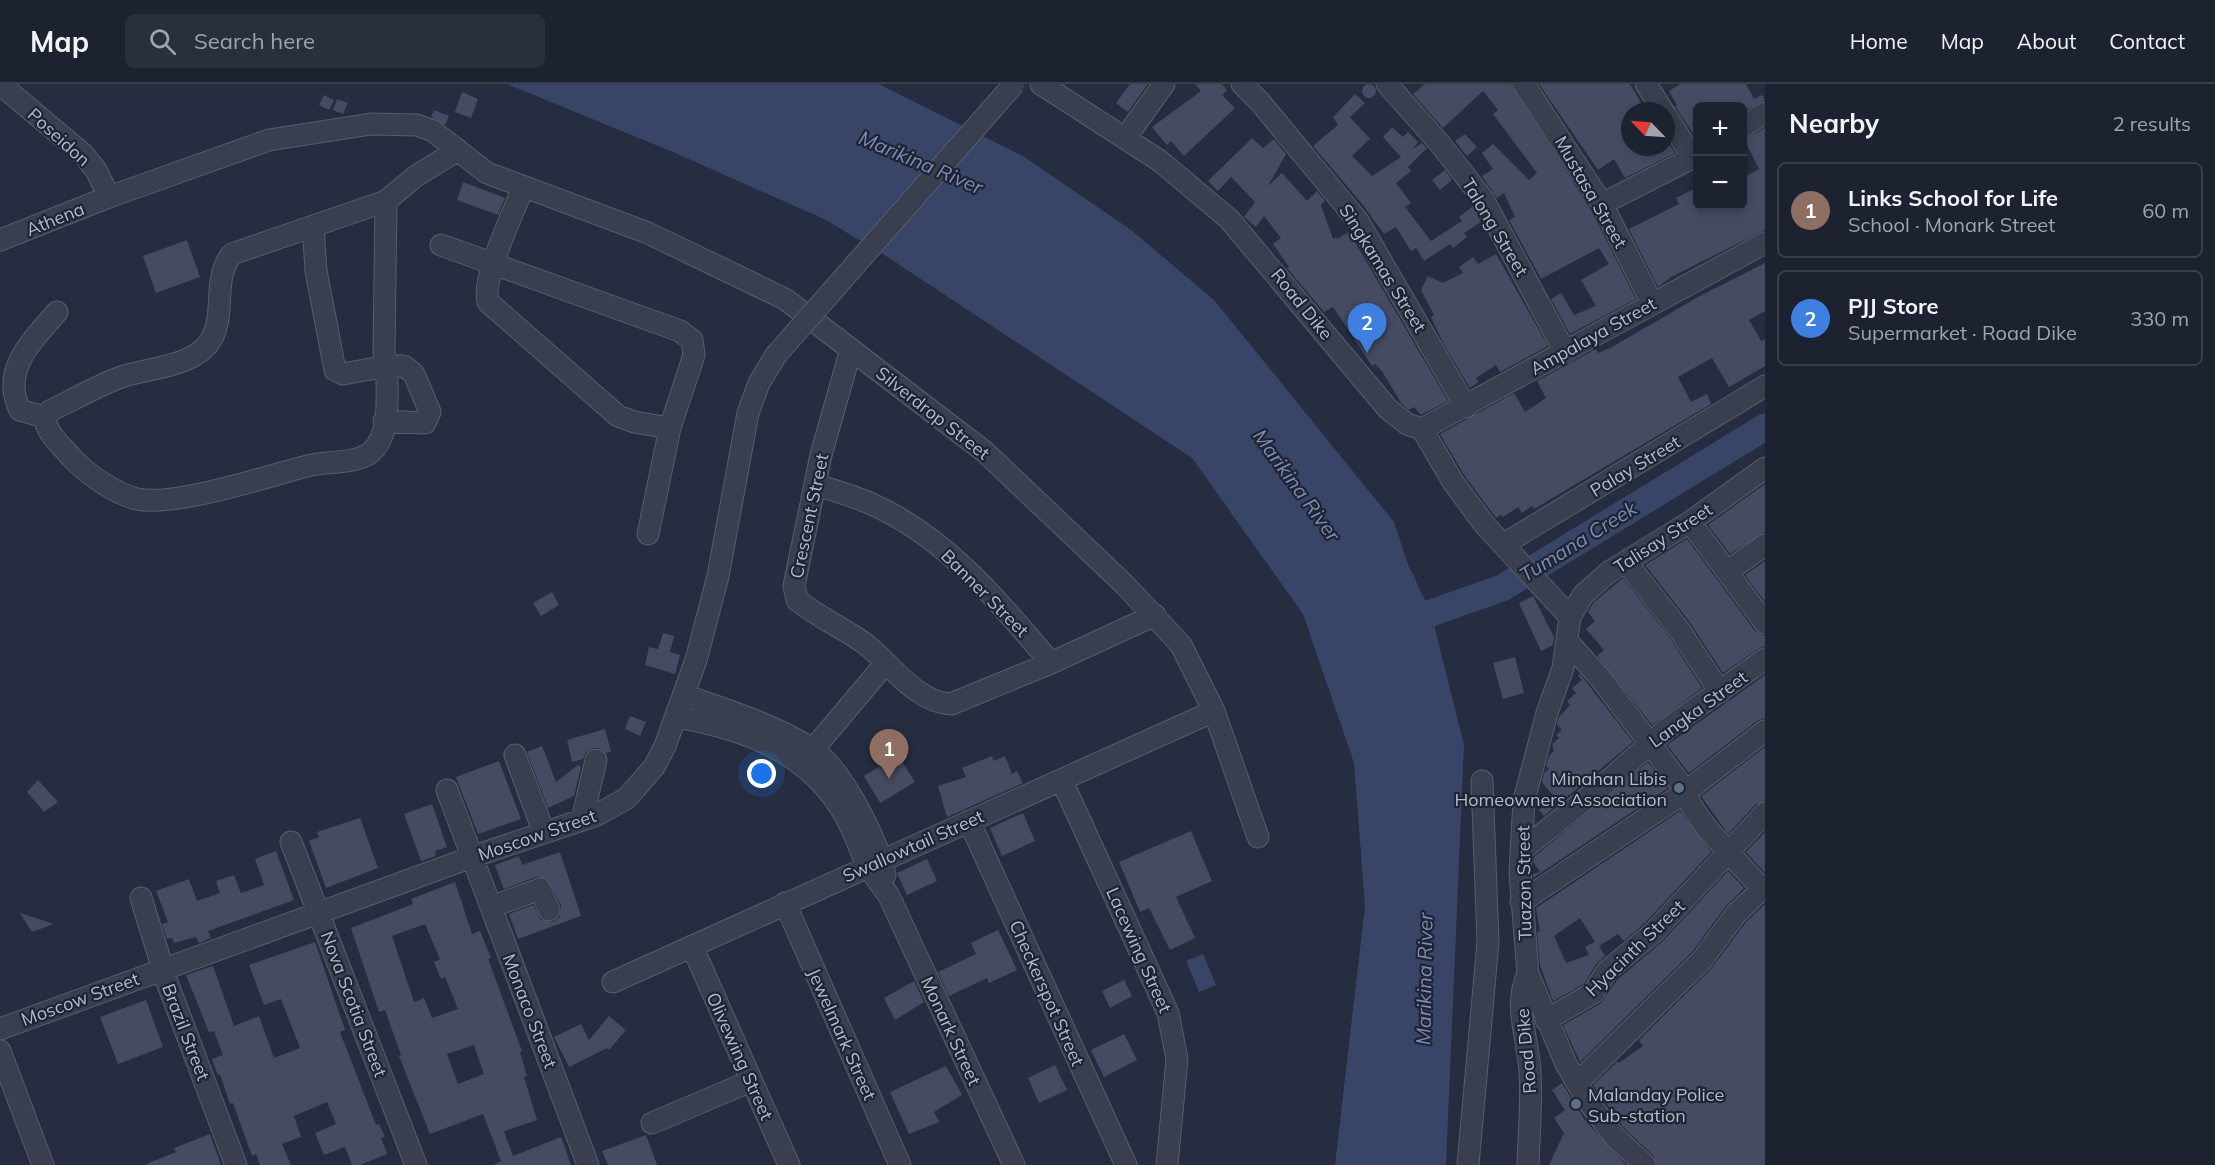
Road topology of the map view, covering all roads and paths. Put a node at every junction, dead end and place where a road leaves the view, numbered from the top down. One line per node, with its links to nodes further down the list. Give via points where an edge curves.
1 (0, 84): 10 (street, Poseidon)
2 (1014, 84): 54 (street, Moscow Street, bridge, via 776,356 759,383 748,413 718,576)
3 (1041, 84): 14 (street, Road Dike)
4 (1164, 84): 14 (street)
5 (1242, 84): 33 (street, Singkamas Street, via 1358,221)
6 (1387, 84): 30 (street, Talong Street, via 1442,145 1483,199)
7 (1524, 84): 21 (street, Mustasa Street)
8 (1646, 84): 9 (street)
9 (1657, 102)
10 (9, 104): 19 (street, Poseidon, via 83,154)
11 (1765, 113): 12 (street)
12 (1747, 125)
13 (1675, 129): 16 (street)
14 (1126, 137): 37 (street, Road Dike, via 1183,178 1229,219 1388,409 1407,424)
15 (458, 150): 18 (street, Silverdrop Street, via 487,173); 19 (street, Athena, via 446,138 417,125 371,124 269,140); 20 (street, via 416,176)
16 (1694, 156)
17 (1693, 158): 21 (street)
18 (523, 187): 26 (street); 29 (street, Silverdrop Street, via 648,233 737,276 785,300)
19 (109, 197): 23 (street, Athena)
20 (386, 201): 22 (street); 31 (street)
21 (1602, 204): 27 (street, Mustasa Street)
22 (313, 226): 31 (street, via 316,272 336,370 343,374); 34 (street, via 232,254 221,272 217,326 206,346 180,361 118,378)
23 (0, 240)
24 (1765, 243): 27 (street, Ampalaya Street)
25 (441, 245): 26 (street)
26 (493, 262): 36 (street, via 486,295 492,307 618,416); 36 (street, via 680,331 692,340 694,355)
27 (1652, 303): 30 (street, Ampalaya Street)
28 (57, 312): 34 (street, via 18,358 14,369 12,394 20,410)
29 (851, 349): 39 (street, Crescent Street); 46 (street, Silverdrop Street, via 985,453)
30 (1565, 352): 33 (street, Ampalaya Street)
31 (387, 366): 35 (street); 35 (street, via 409,369 430,412 425,423)
32 (1765, 386): 43 (street, Palay Street)
33 (1466, 407): 37 (street, Ampalaya Street)
34 (44, 417): 35 (street, via 50,433 79,465 123,493 151,500 202,493 368,454 375,447)
35 (384, 421)
36 (670, 428): 41 (street)
37 (1422, 429): 43 (street, via 1453,482)
38 (1765, 468): 40 (street, Talisay Street)
39 (815, 484): 51 (street, Banner Street, via 868,503 952,556 1000,603); 52 (street, Crescent Street, via 794,586 797,600 869,647)
40 (1690, 522): 44 (street, Talisay Street); 45 (street)
41 (648, 534)
42 (1765, 545): 45 (street)
43 (1510, 551): 47 (street)
44 (1626, 562): 47 (street, Talisay Street, via 1583,595); 53 (street, via 1678,628)
45 (1728, 571): 48 (street)
46 (1155, 615): 51 (street, Crescent Street); 55 (street, Silverdrop Street, via 1181,645)
47 (1570, 617): 49 (street, Tuazon Street)
48 (1765, 623)
49 (1568, 642): 58 (street); 73 (street, Tuazon Street, via 1524,800)
50 (1765, 659): 53 (street, Langka Street)
51 (1051, 663): 52 (street, Crescent Street, via 951,704 930,699)
52 (885, 664): 60 (street)
53 (1720, 692): 58 (street, Langka Street)
54 (684, 695): 56 (street, Moscow Street); 60 (street, Monark Street, via 758,723)
55 (1214, 711): 62 (street, Swallowtail Street); 70 (street, Silverdrop Street)
56 (676, 717): 60 (street, Monark Street, via 716,724); 67 (street, Moscow Street, via 665,746 641,785 611,809)
57 (1765, 731): 65 (street)
58 (1650, 743): 65 (street); 73 (street, Langka Street)
59 (515, 755): 69 (street)
60 (807, 757): 75 (street, Monark Street, via 845,799)
61 (596, 760): 67 (street)
62 (1062, 781): 68 (street, Swallowtail Street); 101 (street, Lacewing Street, via 1168,1013 1177,1059)
63 (1482, 781): 102 (street, via 1488,942)
64 (447, 790): 74 (street, Monaco Street)
65 (1684, 793): 72 (street); 78 (street)
66 (1765, 813): 72 (street, Hyacinth Street)
67 (582, 820): 69 (street, Moscow Street)
68 (969, 821): 75 (street, Swallowtail Street); 100 (street, Checkerspot Street)
69 (544, 833): 74 (street, Moscow Street)
70 (1258, 837)
71 (291, 842): 82 (street, Nova Scotia Street)
72 (1728, 850): 76 (street); 87 (street, Hyacinth Street, via 1653,933 1607,971 1593,993)
73 (1521, 851): 78 (street, Tuazon Street)
74 (472, 857): 80 (street, Monaco Street); 82 (street, Moscow Street)
75 (875, 863): 79 (street, Swallowtail Street); 99 (street, Monark Street)
76 (1764, 888): 91 (street, via 1736,914 1702,960)
77 (141, 898): 84 (street, Brazil Street)
78 (1521, 902): 85 (street, Tuazon Street)
79 (785, 903): 83 (street, Swallowtail Street); 98 (street, Jewelmark Street)
80 (491, 907): 81 (street, via 540,889); 96 (street, Monaco Street)
81 (549, 910)
82 (319, 912): 84 (street, Moscow Street); 95 (street, Nova Scotia Street)
83 (692, 946): 86 (street, Swallowtail Street); 90 (street, Olivewing Street)
84 (163, 969): 88 (street, Moscow Street); 94 (street, Brazil Street)
85 (1528, 974): 87 (street); 103 (street, Road Dike, via 1521,988 1521,1005 1530,1070)
86 (613, 982)
87 (1546, 1020): 91 (street)
88 (0, 1029)
89 (0, 1051): 93 (street)
90 (751, 1081): 92 (street); 97 (street, Olivewing Street)
91 (1577, 1083): 104 (street, via 1615,1137)
92 (652, 1123)
93 (43, 1165)
94 (236, 1165)
95 (416, 1165)
96 (588, 1165)
97 (789, 1165)
98 (900, 1165)
99 (1014, 1165)
100 (1126, 1165)
101 (1167, 1165)
102 (1468, 1165)
103 (1528, 1165)
104 (1645, 1165)

